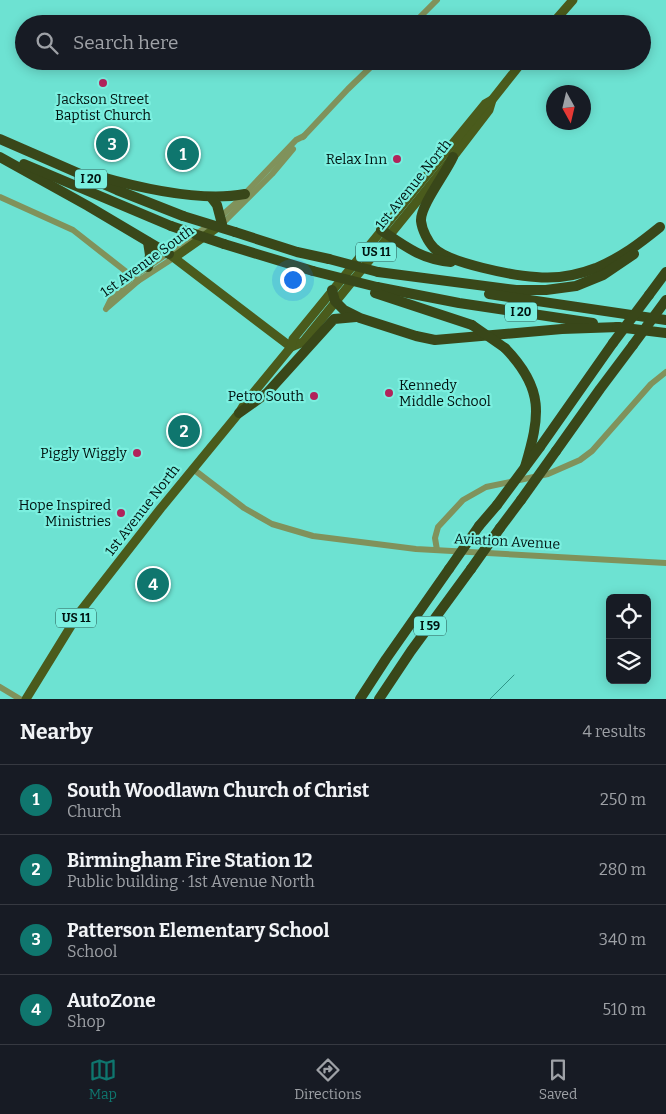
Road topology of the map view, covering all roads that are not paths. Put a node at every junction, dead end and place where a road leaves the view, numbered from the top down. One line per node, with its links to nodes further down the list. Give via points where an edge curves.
1 (437, 0): 3 (street)
2 (573, 0): 4 (main road)
3 (422, 15)
4 (560, 15)
5 (368, 70): 8 (street, 1st Avenue South)
6 (515, 70): 7 (main road, 1st Avenue North / US 11)
7 (492, 100): 11 (main road, 1st Avenue North / US 11); 18 (main road, 1st Avenue North / US 11, via 485,104)
8 (304, 136): 13 (street, 1st Avenue South, via 296,140); 16 (street, 1st Avenue South, via 272,174)
9 (0, 139): 12 (highway, I 20)
10 (0, 155): 19 (highway); 27 (highway, I 20, bridge, via 171,226)
11 (453, 156): 18 (main road, 1st Avenue North / US 11); 21 (highway, via 423,210 421,221 434,249)
12 (52, 162): 15 (highway, via 135,186); 24 (highway, I 20, bridge, via 184,216 297,252)
13 (245, 194): 15 (highway); 16 (street, 1st Avenue South)
14 (0, 197): 25 (street, via 73,230)
15 (211, 197): 16 (highway, via 217,204)
16 (221, 220): 20 (main road, 1st Avenue South)
17 (663, 224): 21 (highway, via 628,253 595,268 563,276 536,278); 24 (highway, I 20, via 626,261 576,286 516,290)
18 (385, 233): 21 (highway, via 415,253 432,259); 26 (main road, 1st Avenue North / US 11); 29 (main road, 1st Avenue North / US 11)
19 (148, 242): 20 (highway); 22 (highway)
20 (172, 255): 22 (street, 1st Avenue South); 25 (street, 1st Avenue South); 34 (main road)
21 (465, 262)
22 (148, 267): 25 (street, 1st Avenue South)
23 (666, 272): 37 (highway, I 59, bridge)
24 (397, 275): 31 (highway, via 449,288)
25 (135, 279): 25 (street, 1st Avenue South, via 111,299 106,309)
26 (332, 290): 29 (highway); 34 (main road, 1st Avenue North / US 11, via 293,339)
27 (376, 290): 32 (highway, I 20); 37 (highway, bridge, via 472,325 505,348 525,373 535,400)
28 (666, 300): 45 (highway, I 59, bridge)
29 (336, 301): 30 (highway, via 344,310); 34 (main road, 1st Avenue North / US 11, via 302,342)
30 (360, 318): 32 (highway, via 435,340); 36 (highway, via 334,319 267,394)
31 (666, 320)
32 (619, 327): 33 (highway, I 20)
33 (666, 334)
34 (291, 347): 36 (main road, 1st Avenue North / US 11)
35 (666, 372): 39 (street, via 650,384 592,451 580,460 548,474 486,488 463,500 438,527)
36 (239, 413): 38 (main road, 1st Avenue North / US 11)
37 (535, 448): 44 (highway, I 59, bridge, via 524,469 479,526)
38 (193, 469): 39 (street, Aviation Avenue, via 244,508 272,524 313,536); 43 (main road, 1st Avenue North / US 11, via 79,613)
39 (436, 550): 40 (street, Aviation Avenue)
40 (666, 563)
41 (0, 687): 42 (street)
42 (20, 699)
43 (26, 699)
44 (360, 699)
45 (379, 699)

